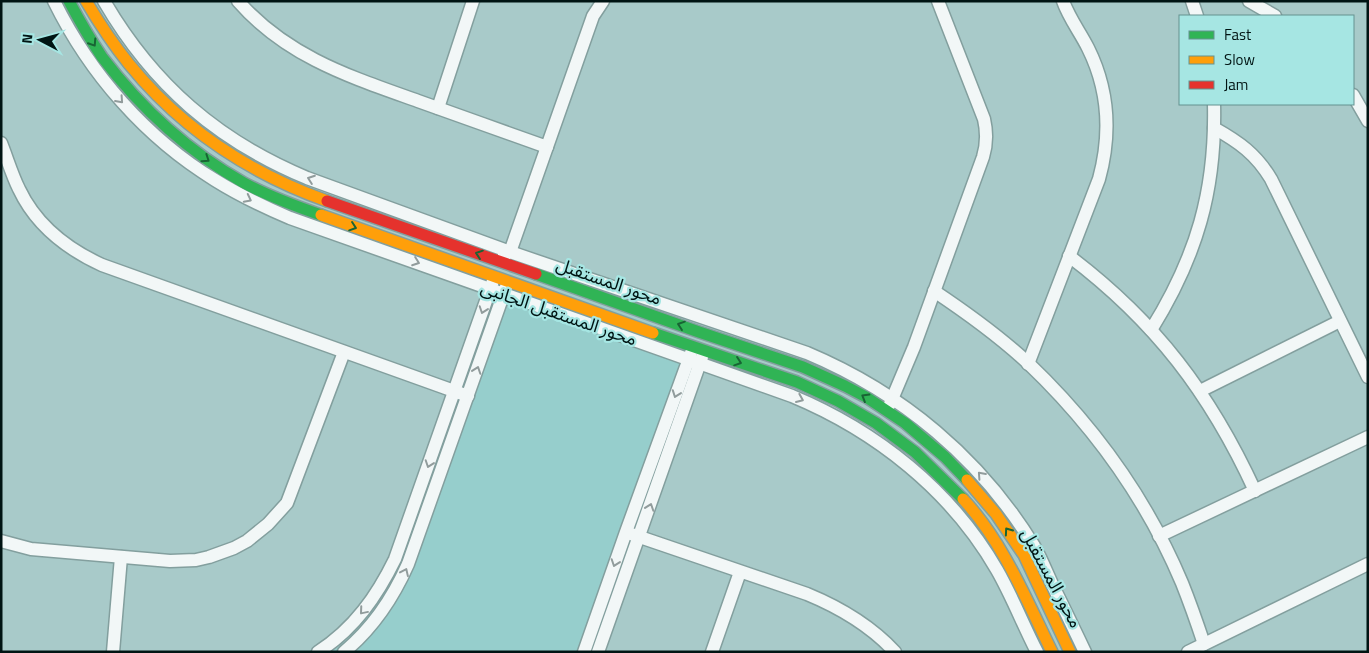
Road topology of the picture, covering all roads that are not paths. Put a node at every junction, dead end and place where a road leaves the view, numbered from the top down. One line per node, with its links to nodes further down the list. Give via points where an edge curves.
1 (54, 1): 25 (street, محور المستقبل الجانبى, one-way to 25, via 91,64 121,100 147,128 214,180 290,218)
2 (69, 1): 25 (street, one-way to 25, via 102,56 137,98 177,136 221,169 295,206)
3 (86, 1): 23 (street, محور المستقبل, one-way to 3, via 300,191 230,155 186,124 148,88 115,47)
4 (104, 1): 21 (street, one-way to 4, via 307,178 239,144 198,114 161,79 128,40)
5 (238, 1): 16 (street, via 274,35 311,59)
6 (472, 1): 16 (street)
7 (603, 1): 20 (street, via 593,16)
8 (938, 1): 27 (street, via 984,119 986,140 983,157)
9 (1063, 1): 22 (street, via 1095,63 1107,114 1106,147 1099,179)
10 (1192, 1): 12 (street)
11 (1249, 1): 13 (street)
12 (1197, 15)
13 (1273, 15)
14 (1354, 97): 17 (street)
15 (1214, 105): 18 (street)
16 (438, 108): 20 (street)
17 (1368, 121)
18 (1214, 128): 30 (street, via 1242,145 1265,170); 31 (street, via 1209,189 1200,226 1182,276)
19 (1, 143): 33 (street, via 26,202 46,228 80,254 102,266)
20 (547, 147): 21 (street)
21 (510, 252): 23 (street); 24 (street); 28 (street)
22 (1069, 256): 31 (street); 35 (street)
23 (500, 262): 24 (street, محور المستقبل); 25 (street)
24 (514, 266): 26 (street); 29 (street, محور المستقبل)
25 (493, 283): 26 (street, محور المستقبل الجانبى); 37 (street, one-way to 37)
26 (506, 288): 34 (street, محور المستقبل الجانبى); 39 (street, one-way to 26)
27 (934, 291): 35 (street, via 986,328); 40 (street)
28 (658, 302): 29 (street); 40 (street, via 807,354 851,373)
29 (654, 316): 32 (street, محور المستقبل, one-way to 29)
30 (1340, 320): 36 (street); 38 (street)
31 (1152, 330): 38 (street)
32 (704, 333): 34 (street); 41 (street, محور المستقبل, one-way to 32, via 824,376)
33 (344, 352): 37 (street); 48 (street, via 287,503 268,524 247,541 210,557 170,562)
34 (697, 355): 44 (street, one-way to 44); 46 (street, one-way to 34); 59 (street, محور المستقبل الجانبى, one-way to 59, via 819,407 851,424 906,463 941,496 985,552); 60 (street, محور المستقبل, one-way to 60, via 797,382 838,400 915,452 951,487 997,544 1010,564)
35 (1028, 364): 45 (street, via 1100,443)
36 (1368, 377)
37 (454, 391): 39 (street); 53 (street, one-way to 53, via 387,577 358,618)
38 (1200, 391): 43 (street, via 1230,439)
39 (468, 396): 54 (street, one-way to 39, via 376,620 399,584)
40 (892, 398): 41 (street); 62 (street, one-way to 40, via 1035,548 1006,506 954,446)
41 (887, 411): 61 (street, محور المستقبل, one-way to 41, via 1024,556 996,514 945,457)
42 (1368, 437): 43 (street)
43 (1255, 491): 45 (street)
44 (626, 532): 46 (street); 55 (street, one-way to 55)
45 (1159, 536): 51 (street, via 1181,582)
46 (639, 537): 50 (street); 56 (street)
47 (1, 541): 48 (street, via 31,549)
48 (121, 557): 52 (street)
49 (1368, 564): 51 (street)
50 (740, 572): 57 (street); 58 (street, via 807,594 845,611 874,631)
51 (1204, 644): 63 (street)
52 (113, 652)
53 (318, 652)
54 (344, 652)
55 (584, 652)
56 (598, 652)
57 (712, 652)
58 (895, 652)
59 (1037, 652)
60 (1052, 652)
61 (1070, 652)
62 (1085, 652)
63 (1188, 652)

